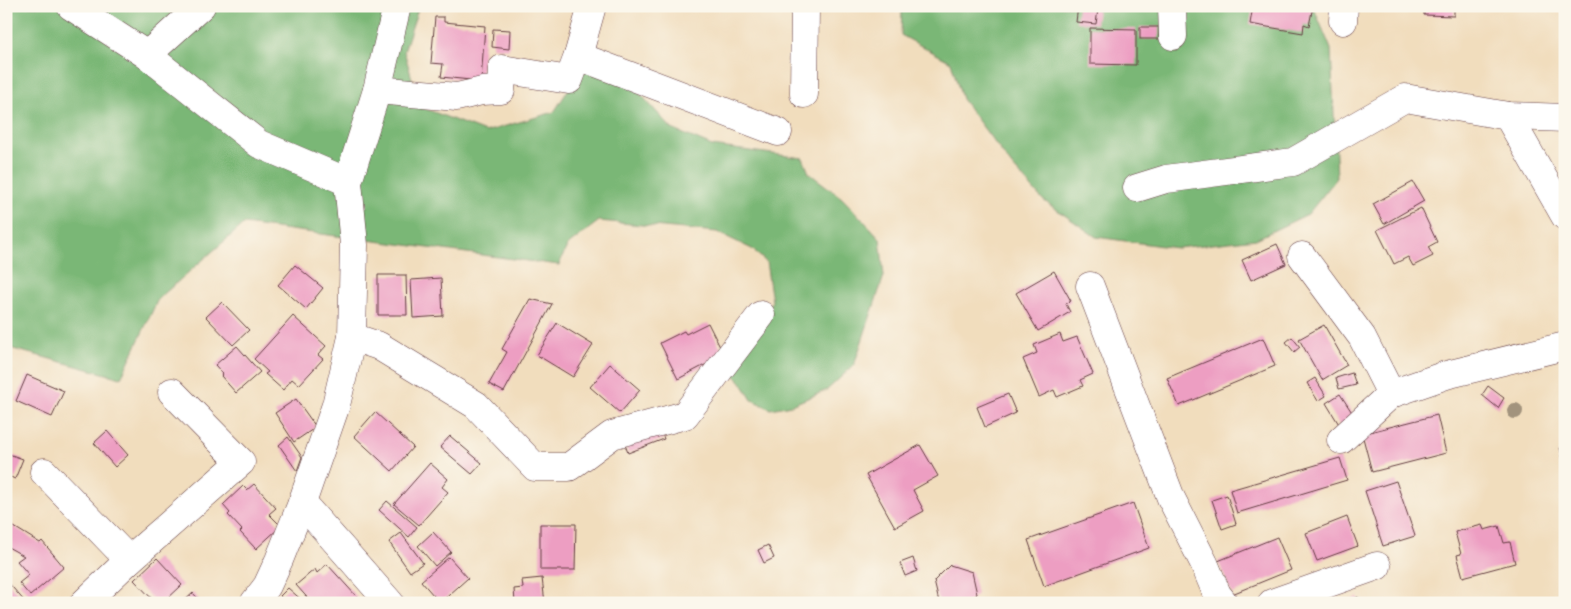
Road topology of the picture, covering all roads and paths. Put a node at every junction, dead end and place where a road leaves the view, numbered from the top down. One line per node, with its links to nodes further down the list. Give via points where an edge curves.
1 (71, 6): 8 (street)
2 (201, 6): 8 (street)
3 (397, 6): 10 (street)
4 (592, 6): 9 (street)
5 (805, 6): 11 (street)
6 (1172, 6): 7 (street)
7 (1173, 36)
8 (147, 55): 15 (street, via 259,144)
9 (578, 56): 10 (street, via 569,80 502,70 501,90 457,98); 14 (street)
10 (377, 90): 15 (street)
11 (804, 94)
12 (1508, 116): 13 (street); 16 (street, via 1405,98 1293,162 1166,179); 17 (street)
13 (1565, 118)
14 (778, 132)
15 (348, 182): 21 (street, via 354,245)
16 (1137, 188)
17 (1565, 216)
18 (1302, 256): 24 (street, via 1362,337)
19 (1090, 286): 33 (street, via 1171,498)
20 (761, 315): 21 (street, via 685,415 612,435 569,467 535,466 476,405 379,346)
21 (352, 337): 27 (street, via 336,405)
22 (1565, 346): 24 (street, via 1446,375)
23 (172, 392): 28 (street, via 242,462)
24 (1391, 394): 25 (street)
25 (1341, 440)
26 (44, 472): 28 (street)
27 (302, 503): 31 (street, via 267,586); 32 (street)
28 (129, 560): 30 (street)
29 (1377, 566): 34 (street)
30 (84, 603)
31 (254, 603)
32 (390, 603)
33 (1224, 603)
34 (1272, 603)

